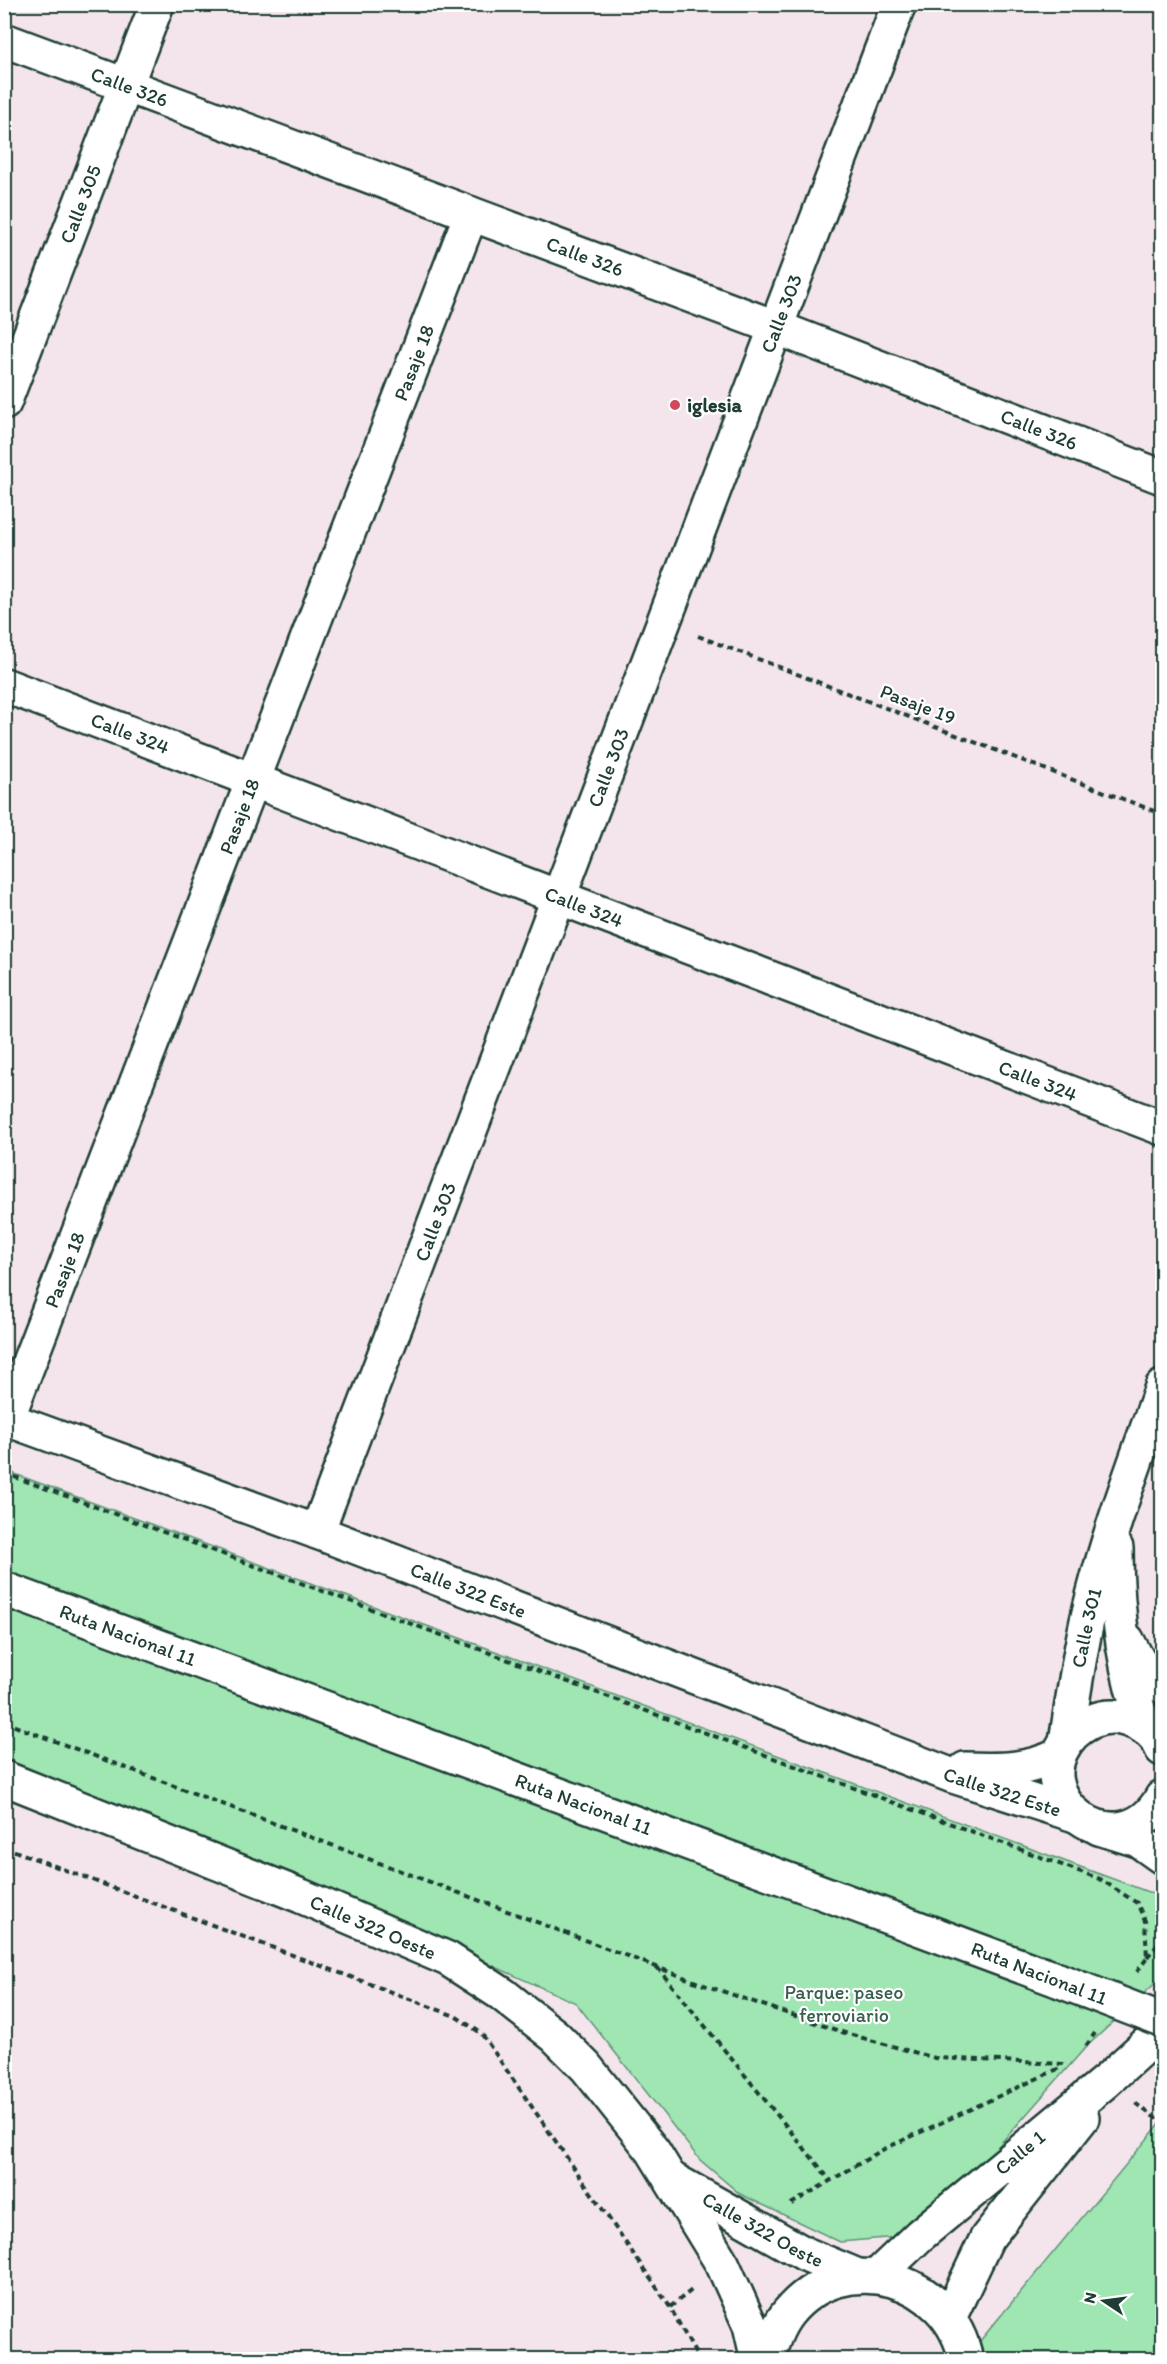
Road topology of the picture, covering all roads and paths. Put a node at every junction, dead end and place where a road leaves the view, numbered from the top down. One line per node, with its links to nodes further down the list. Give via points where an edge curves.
1 (157, 4): 4 (main road, Calle 305)
2 (899, 4): 6 (main road, Calle 303)
3 (4, 40): 4 (main road, Calle 326)
4 (126, 85): 5 (main road, Calle 326); 7 (main road, Calle 305)
5 (471, 214): 6 (main road, Calle 326); 11 (main road, Pasaje 18)
6 (775, 327): 8 (main road, Calle 326); 9 (main road, Calle 303)
7 (4, 403)
8 (1162, 477)
9 (663, 623): 12 (path, Pasaje 19); 13 (main road, Calle 303)
10 (4, 686): 11 (main road, Calle 324)
11 (253, 781): 13 (main road, Calle 324); 16 (main road, Pasaje 18)
12 (1162, 814)
13 (558, 897): 14 (main road, Calle 324); 18 (main road, Calle 303)
14 (1162, 1128)
15 (1162, 1387): 17 (main road, Calle 301)
16 (6, 1419): 18 (main road, Calle 322 Este)
17 (1116, 1516): 20 (main road, Calle 301); 24 (main road, Calle 301, via 1091,1603)
18 (317, 1532): 25 (main road, Calle 322 Este)
19 (4, 1589): 34 (main road, Ruta Nacional 11, bridge)
20 (1120, 1627): 21 (main road, via 1139,1662); 23 (main road, Calle 301, via 1132,1694)
21 (1162, 1686)
22 (4, 1722): 33 (path)
23 (1156, 1736): 24 (main road, Calle 322 Este, via 1130,1720 1103,1718 1079,1729)
24 (1063, 1748): 25 (main road, Calle 322 Este, via 1048,1761 1022,1769); 28 (main road, Calle 301, via 1056,1771 1058,1787 1064,1803)
25 (930, 1767): 28 (main road, Calle 322 Este)
26 (4, 1778): 39 (main road, Calle 322 Oeste, via 448,1959 502,1994 555,2036 586,2067)
27 (1162, 1797): 28 (main road, via 1157,1807 1131,1826 1115,1829)
28 (1087, 1822): 30 (main road, Calle 322 Este, via 1138,1840)
29 (4, 1847): 43 (path, via 455,2016 481,2033 670,2307)
30 (1162, 1857)
31 (1162, 1940): 32 (path)
32 (1147, 1958)
33 (656, 1966): 37 (path, via 845,2033 935,2058 1067,2065); 40 (path)
34 (1162, 2020)
35 (1162, 2030): 37 (main road, Calle 1)
36 (1162, 2042): 37 (main road, Calle 1)
37 (1110, 2084): 38 (path); 41 (main road, Calle 1); 42 (main road, Calle 1, via 987,2238)
38 (1162, 2123)
39 (670, 2178): 41 (main road, Calle 322 Oeste, via 806,2254); 44 (main road, Calle 322 Oeste, via 723,2265 750,2325)
40 (830, 2180)
41 (868, 2276): 42 (main road, Calle 1, via 905,2283 930,2297); 45 (main road, Calle 1, via 832,2282 807,2295 788,2314 774,2337)
42 (966, 2345)
43 (699, 2360)
44 (758, 2360)
45 (767, 2360)

